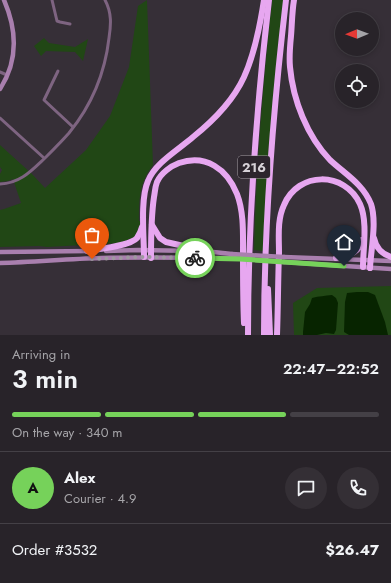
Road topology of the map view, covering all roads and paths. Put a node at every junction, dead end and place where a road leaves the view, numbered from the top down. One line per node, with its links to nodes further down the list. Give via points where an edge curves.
1 (4, 0): 11 (main road, via 14,41)
2 (52, 0): 8 (street, via 57,21)
3 (105, 0): 14 (street, via 111,14 106,59 89,102)
4 (264, 0): 17 (highway, via 244,78 216,117 159,164 153,172 147,182)
5 (269, 0): 41 (highway, 216, via 256,144 248,286)
6 (286, 0): 21 (highway, 216, via 272,130)
7 (294, 0): 19 (highway, via 289,53 293,89 301,113 330,160 365,193 371,204)
8 (70, 24)
9 (58, 71): 14 (street, via 44,100)
10 (0, 72): 11 (street)
11 (7, 75): 12 (main road)
12 (0, 89)
13 (0, 118): 15 (street)
14 (73, 127): 15 (street)
15 (44, 158): 16 (street, via 24,177)
16 (0, 184)
17 (144, 213): 22 (highway); 24 (highway, via 140,232 133,242)
18 (151, 224): 23 (highway); 25 (highway, via 160,238 166,242); 40 (highway, via 157,182 174,165 191,160 205,162 217,167 227,176 237,195 242,220)
19 (373, 225): 29 (highway, via 375,243 380,251); 34 (highway)
20 (364, 228): 31 (highway, via 358,249 352,254); 33 (highway); 44 (highway, via 364,214 360,204 350,189 335,181 309,181 288,197 278,231)
21 (266, 244): 42 (highway, 216); 43 (highway)
22 (144, 250): 23 (main road); 24 (main road); 28 (highway)
23 (151, 250): 25 (main road); 30 (highway)
24 (87, 251): 26 (main road)
25 (206, 251): 27 (main road)
26 (0, 252)
27 (232, 256): 30 (main road); 32 (main road, bridge)
28 (144, 257): 30 (main road); 36 (main road)
29 (391, 257)
30 (151, 258)
31 (336, 258): 32 (main road); 33 (main road)
32 (284, 260): 37 (main road)
33 (363, 260): 34 (main road); 37 (highway)
34 (370, 260): 35 (main road); 38 (highway)
35 (391, 261)
36 (0, 263)
37 (363, 267): 38 (main road)
38 (370, 268): 39 (main road)
39 (391, 269)
40 (244, 335)
41 (248, 335)
42 (264, 335)
43 (270, 335)
44 (278, 335)

